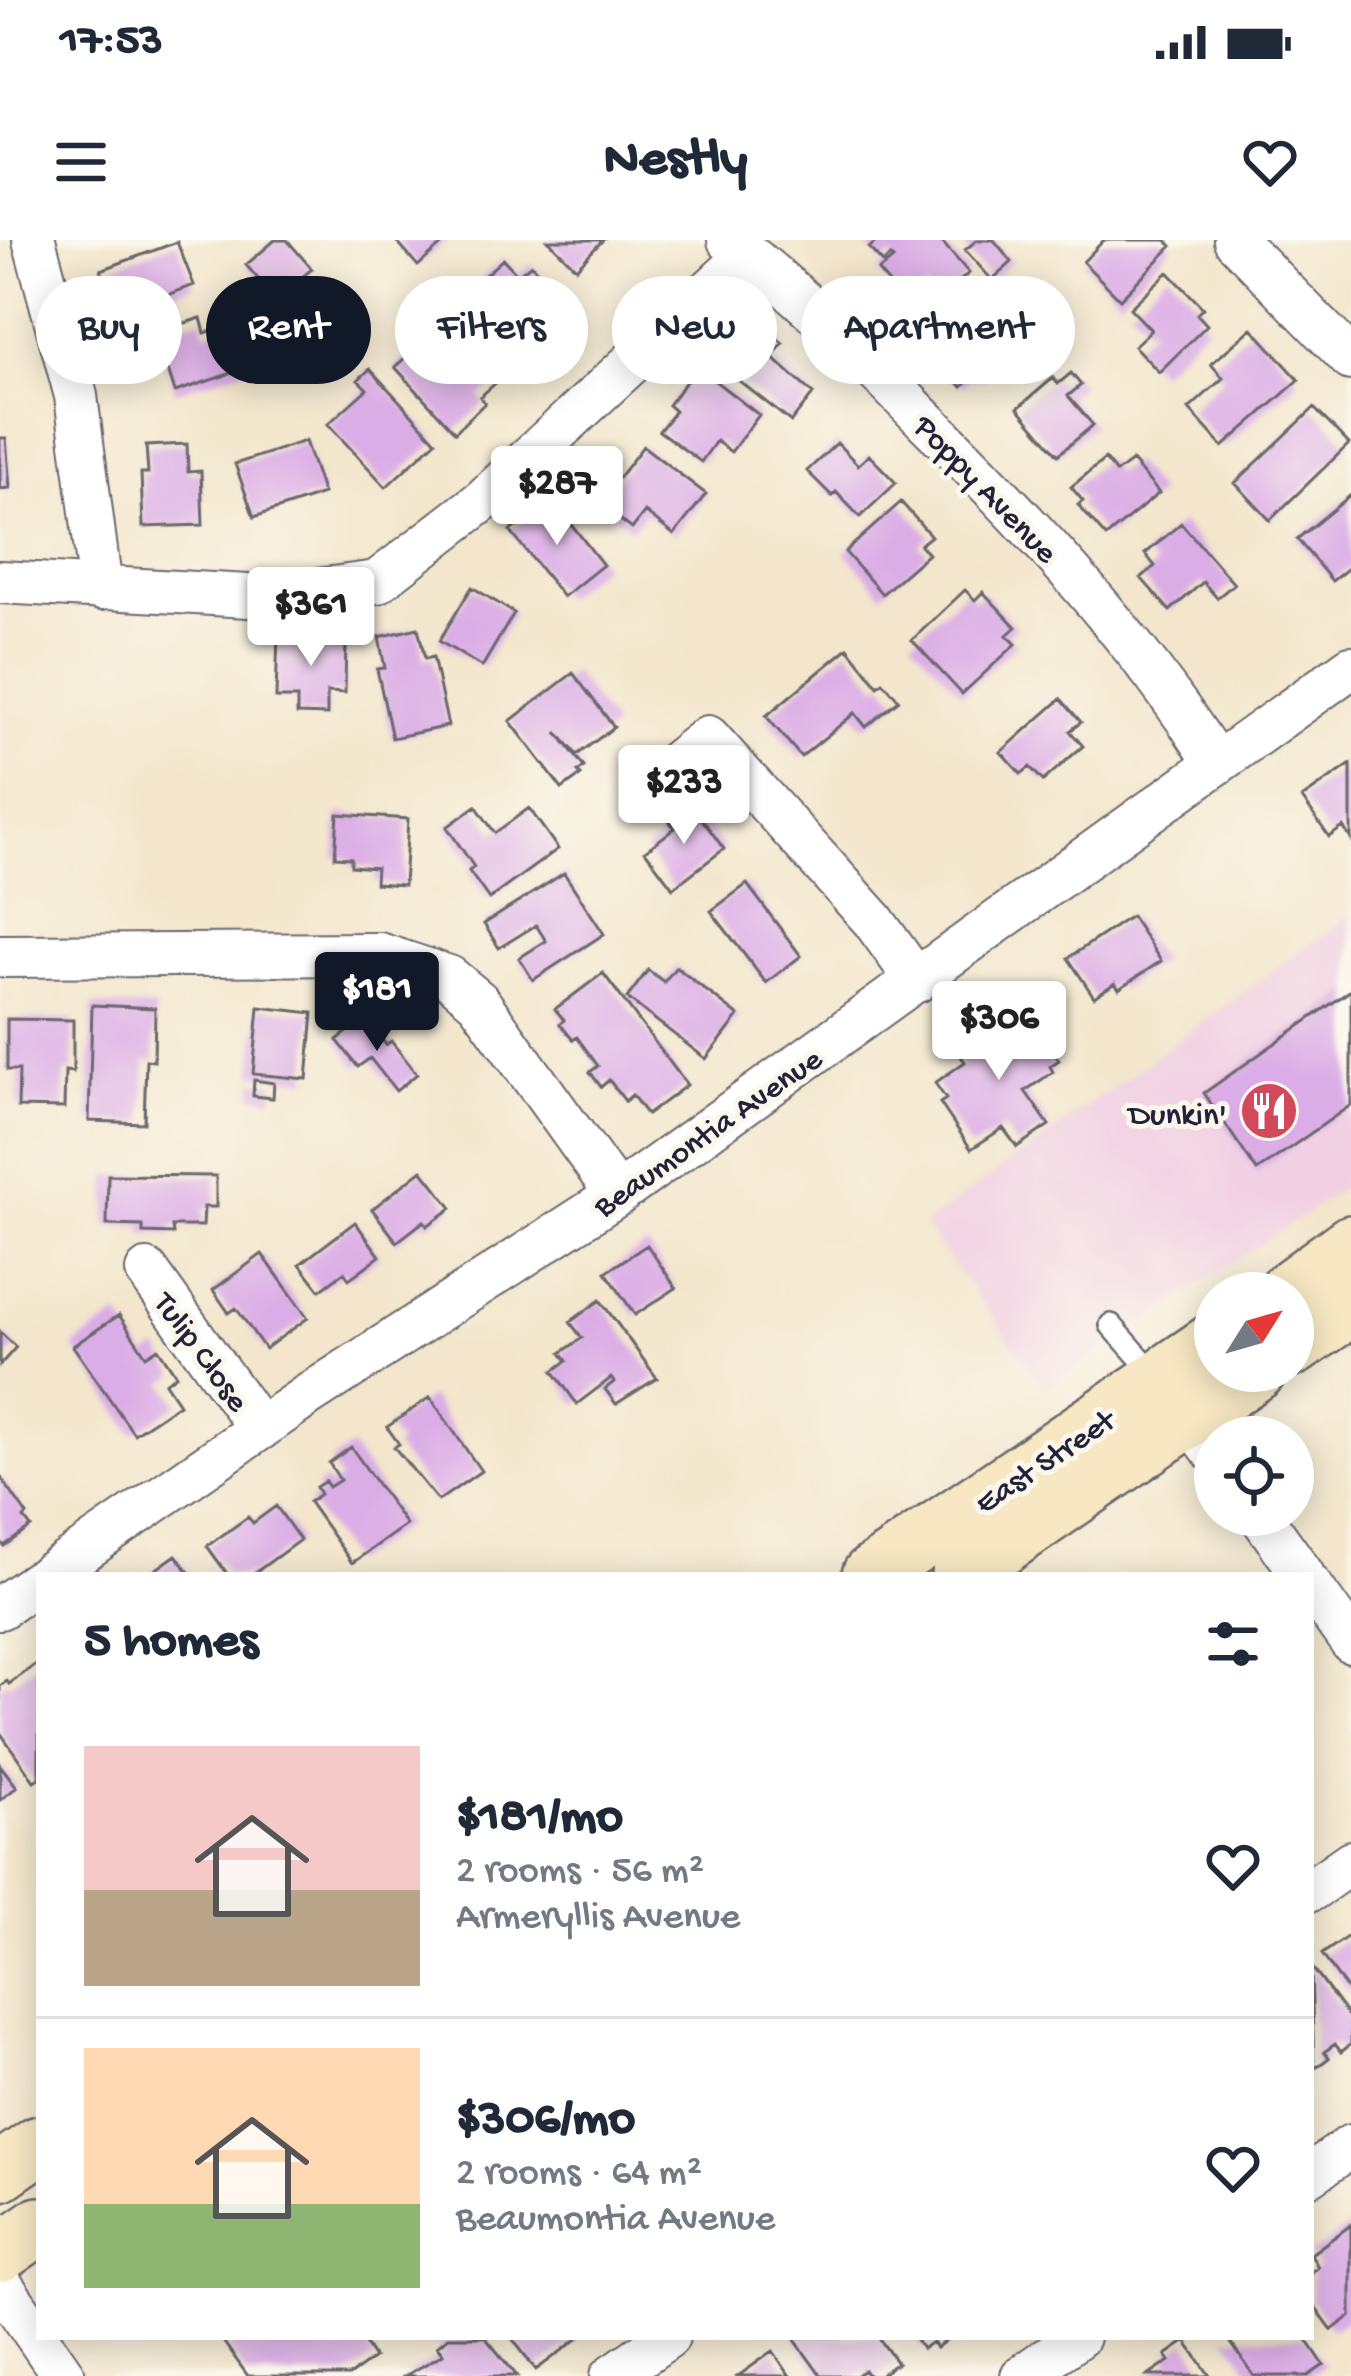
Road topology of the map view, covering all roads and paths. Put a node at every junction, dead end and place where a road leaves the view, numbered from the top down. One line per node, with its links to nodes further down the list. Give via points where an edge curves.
1 (34, 240): 6 (street, via 76,396)
2 (1235, 240): 4 (street)
3 (738, 247): 6 (street, via 482,501 377,582 266,597); 8 (street, Poppy Avenue, via 815,310 987,482 1125,633)
4 (1351, 358)
5 (0, 582): 6 (street)
6 (101, 589)
7 (1351, 667): 8 (street, Beaumontia Avenue)
8 (1216, 763): 11 (street, Beaumontia Avenue)
9 (650, 784): 11 (street, via 708,737 873,920)
10 (0, 956): 12 (street, via 380,954 448,977 478,1001)
11 (917, 981): 12 (street, Beaumontia Avenue)
12 (617, 1195): 21 (street, Beaumontia Avenue)
13 (1351, 1244): 15 (main road)
14 (147, 1271): 21 (street, Tulip Close)
15 (1313, 1272)
16 (1351, 1307): 18 (main road)
17 (1111, 1324): 20 (lane)
18 (1314, 1332)
19 (1226, 1392): 20 (main road, East Street)
20 (1188, 1417): 24 (main road, East Street); 25 (main road, East Street)
21 (260, 1429): 23 (street, Beaumontia Avenue)
22 (1275, 1536): 26 (street)
23 (52, 1572)
24 (877, 1572)
25 (964, 1572)
26 (1301, 1572)
27 (36, 1583): 29 (street)
28 (1314, 1590): 30 (street)
29 (0, 1608)
30 (1351, 1642)
31 (1351, 1862): 32 (street)
32 (1314, 1888)
33 (1351, 2146): 36 (street)
34 (36, 2147): 35 (main road)
35 (0, 2172)
36 (1314, 2172)
37 (36, 2228): 38 (main road)
38 (0, 2253)
39 (0, 2283): 40 (street)
40 (36, 2335)
41 (39, 2340): 44 (street)
42 (664, 2340): 45 (street)
43 (1074, 2340): 46 (street)
44 (64, 2376)
45 (612, 2376)
46 (1022, 2376)

